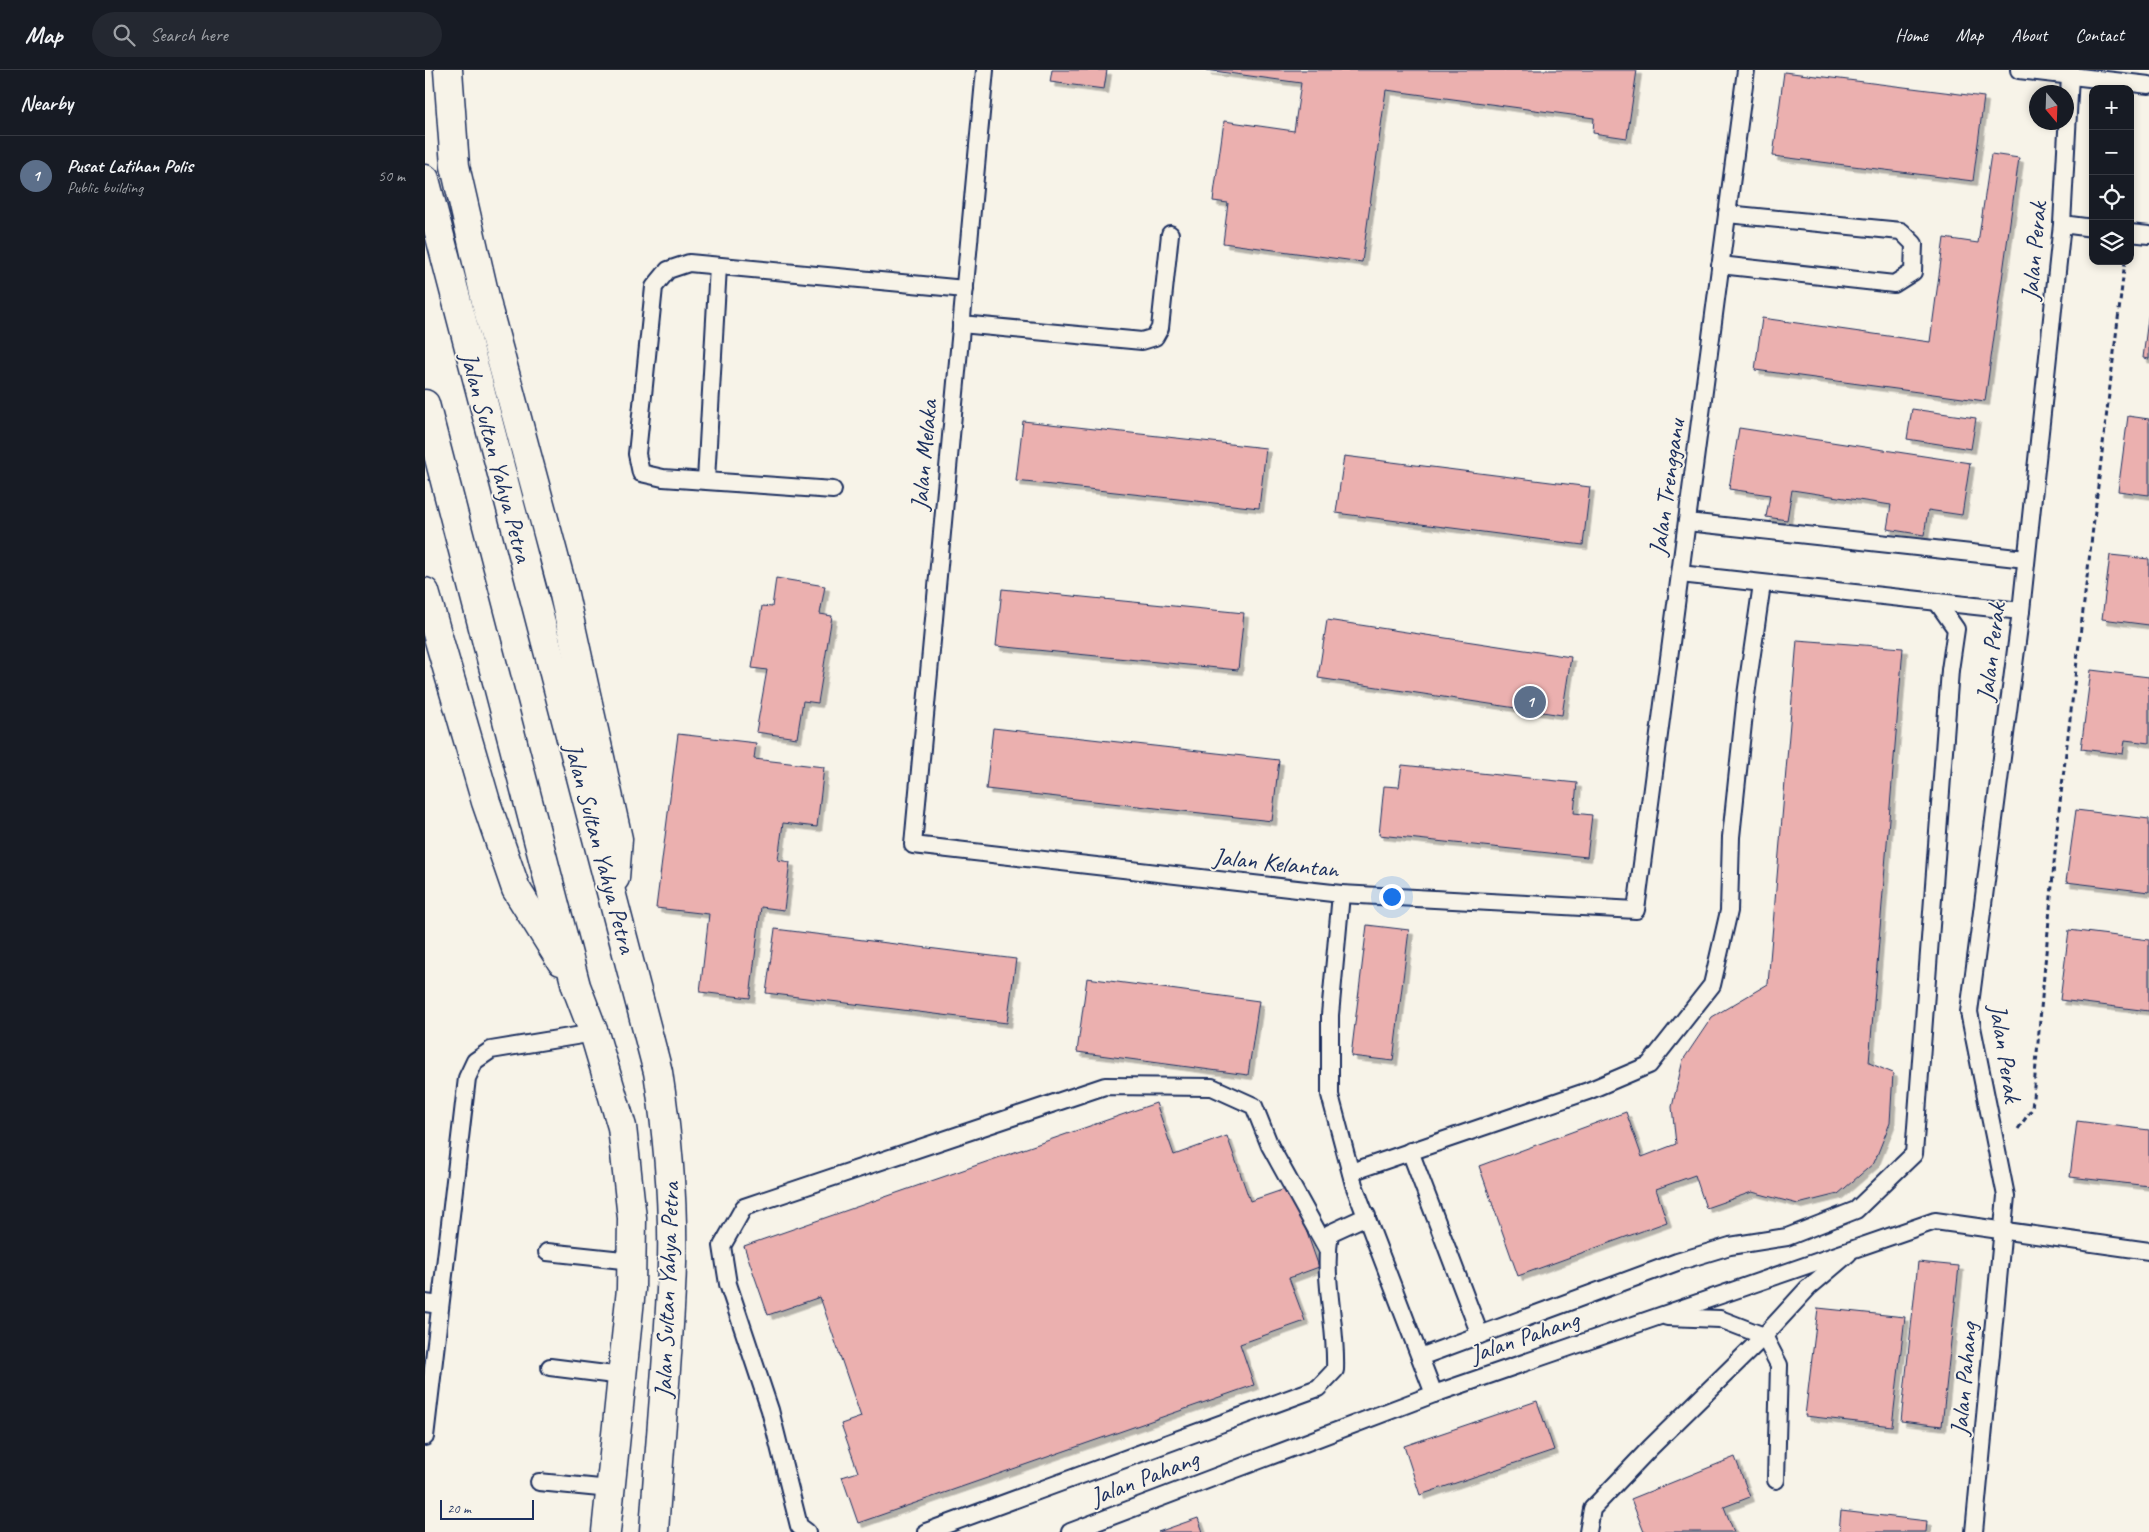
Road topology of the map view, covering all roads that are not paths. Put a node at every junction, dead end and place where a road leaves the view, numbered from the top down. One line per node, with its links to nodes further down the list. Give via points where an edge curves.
1 (448, 70): 30 (main road, via 455,166 488,310 563,590 618,839)
2 (985, 70): 16 (lane, Jalan Melaka)
3 (1746, 70): 8 (lane, Jalan Trengganu)
4 (2019, 70): 5 (lane)
5 (2070, 76): 6 (lane); 9 (lane, Jalan Perak)
6 (2149, 85)
7 (425, 179): 30 (main road, Jalan Sultan Yahya Petra)
8 (1727, 214): 14 (lane, Jalan Trengganu); 14 (lane, via 1901,231 1914,244 1913,272 1893,284)
9 (2062, 224): 10 (lane); 22 (lane, Jalan Perak)
10 (2089, 227)
11 (2134, 233): 13 (lane)
12 (1171, 234): 17 (lane, via 1160,328 1155,337 1142,341)
13 (2149, 235)
14 (1720, 265): 21 (lane, Jalan Trengganu)
15 (718, 266): 16 (lane); 19 (lane); 19 (lane, via 682,265 668,270 653,287 637,454 641,473 663,478)
16 (965, 289): 17 (lane, Jalan Melaka)
17 (961, 324): 28 (lane, Jalan Melaka)
18 (425, 404): 32 (main road, Jalan Sultan Yahya Petra)
19 (706, 480): 20 (lane)
20 (833, 490)
21 (1687, 522): 22 (lane); 23 (lane, Jalan Trengganu)
22 (2026, 560): 27 (lane, Jalan Perak)
23 (1680, 574): 24 (lane); 31 (lane, Jalan Trengganu)
24 (1762, 584): 26 (lane); 34 (lane, via 1745,695 1732,827 1729,911 1712,985 1649,1065 1588,1091)
25 (425, 592): 32 (main road, via 486,802 516,889)
26 (1937, 602): 27 (lane); 45 (lane, via 1956,629 1950,670 1914,1154 1856,1210 1787,1237 1730,1246 1677,1262)
27 (2021, 611): 37 (lane, Jalan Perak, via 1969,1012 2006,1196)
28 (913, 845): 29 (lane, Jalan Kelantan)
29 (1341, 894): 31 (lane, Jalan Kelantan); 35 (lane, via 1330,1014 1329,1095)
30 (614, 899): 56 (main road, Jalan Sultan Yahya Petra, via 658,1072 666,1122 671,1199 671,1289)
31 (1636, 910)
32 (576, 986): 33 (main road, Jalan Sultan Yahya Petra)
33 (594, 1033): 42 (main road, Jalan Sultan Yahya Petra, via 622,1127 629,1175); 43 (lane, via 491,1050 475,1061 467,1078)
34 (1410, 1150): 35 (lane); 45 (lane)
35 (1351, 1172): 36 (lane)
36 (1367, 1216): 38 (lane, via 1330,1233); 47 (lane)
37 (2001, 1231): 39 (lane, Jalan Pahang, via 1935,1220); 40 (lane, Jalan Pahang); 61 (lane, Jalan Pahang)
38 (1327, 1248): 57 (lane, via 1270,1146 1254,1106 1212,1086 1105,1086 744,1207 722,1246 728,1284 770,1410 799,1526); 58 (lane, via 1336,1346 1335,1370 1318,1388)
39 (1855, 1248): 44 (lane, Jalan Pahang); 46 (lane, via 1808,1288)
40 (2149, 1251)
41 (547, 1252): 42 (lane)
42 (632, 1261): 49 (main road, Jalan Sultan Yahya Petra)
43 (433, 1304): 51 (lane)
44 (1657, 1317): 46 (lane, via 1720,1319); 50 (lane, Jalan Pahang)
45 (1481, 1335): 47 (lane)
46 (1764, 1336): 52 (lane, via 1779,1365); 60 (lane, via 1592,1509)
47 (1420, 1357): 50 (lane)
48 (550, 1367): 49 (lane)
49 (621, 1376): 54 (main road, Jalan Sultan Yahya Petra)
50 (1434, 1394): 59 (lane, Jalan Pahang)
51 (425, 1436)
52 (1776, 1480)
53 (539, 1482): 54 (lane)
54 (610, 1489): 55 (main road, Jalan Sultan Yahya Petra)
55 (605, 1532)
56 (654, 1532)
57 (807, 1532)
58 (925, 1532)
59 (1070, 1532)
60 (1588, 1532)
61 (1974, 1532)

